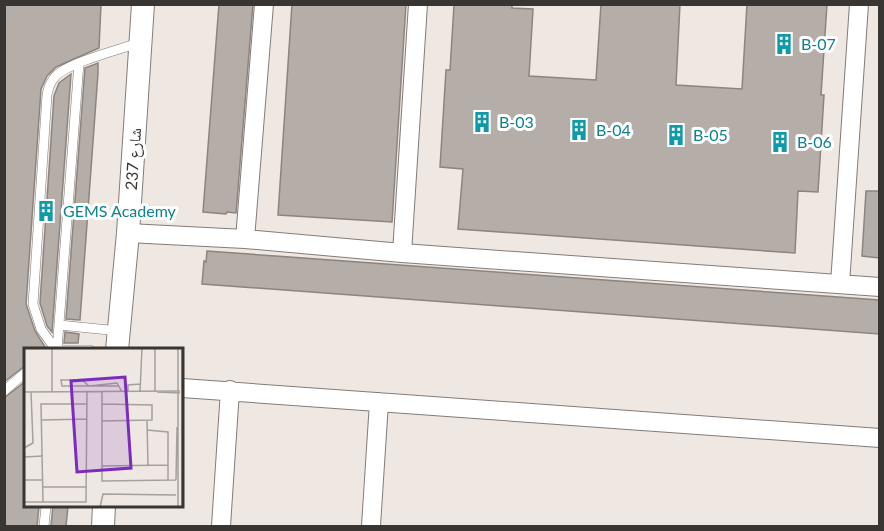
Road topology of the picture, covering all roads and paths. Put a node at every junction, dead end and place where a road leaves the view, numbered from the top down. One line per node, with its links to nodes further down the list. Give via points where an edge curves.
1 (143, 4): 5 (street, شارع 237)
2 (264, 4): 8 (street)
3 (418, 4): 9 (street)
4 (859, 4): 10 (street)
5 (141, 42): 6 (lane); 7 (street, شارع 237)
6 (79, 63): 12 (lane); 14 (lane, via 53,78 47,95 33,304 41,329)
7 (128, 233): 8 (street); 13 (street, شارع 237)
8 (245, 239): 9 (street)
9 (402, 253): 10 (street)
10 (840, 284): 11 (street)
11 (879, 287)
12 (59, 325): 13 (lane); 15 (lane)
13 (118, 340)
14 (56, 348)
15 (58, 348)
16 (24, 374): 19 (lane)
17 (183, 388): 18 (street)
18 (230, 390): 20 (street); 26 (street)
19 (4, 391)
20 (379, 402): 21 (street); 27 (street)
21 (879, 438)
22 (46, 507): 24 (lane)
23 (104, 507): 25 (street)
24 (44, 526)
25 (103, 526)
26 (221, 526)
27 (371, 526)

